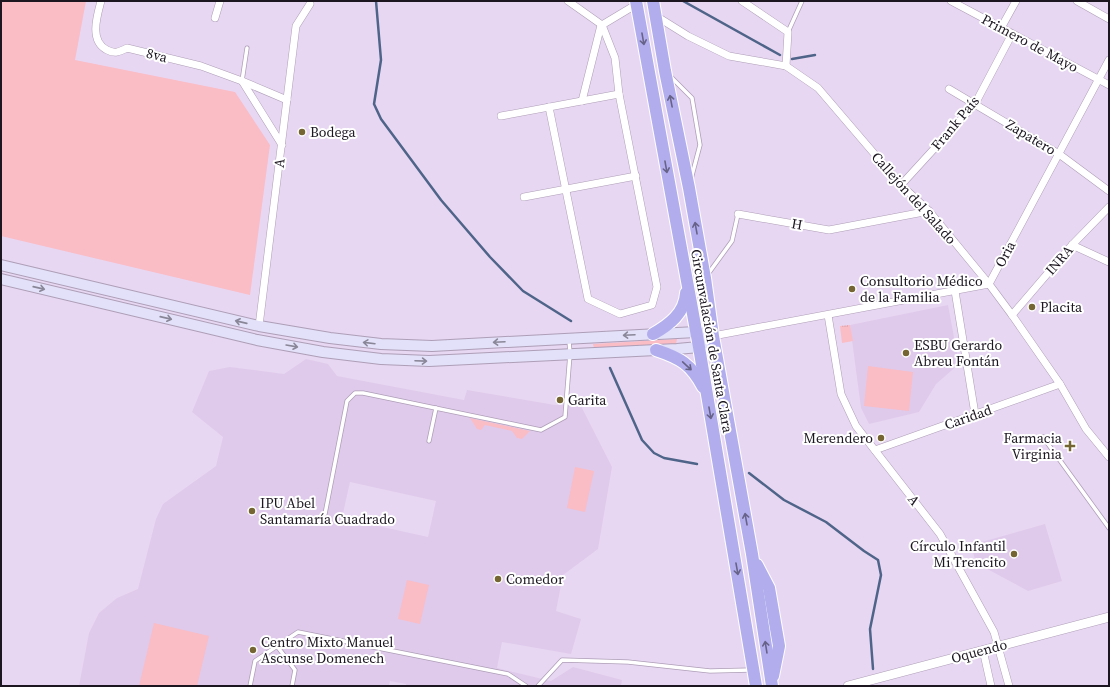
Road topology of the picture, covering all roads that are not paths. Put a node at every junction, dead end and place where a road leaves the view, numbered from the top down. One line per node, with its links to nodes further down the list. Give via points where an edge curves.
1 (100, 1): 24 (street, 8va, via 96,29 97,39 102,47 113,53 127,48 201,66)
2 (220, 1): 13 (street)
3 (568, 1): 15 (street)
4 (653, 1): 12 (highway, Circunvalación de Santa Clara)
5 (742, 1): 17 (street)
6 (802, 1): 17 (lane)
7 (951, 1): 16 (street, Primero de Mayo)
8 (1016, 1): 16 (street)
9 (1077, 1): 14 (street)
10 (636, 2): 15 (street); 50 (highway, Circunvalación de Santa Clara, one-way to 50)
11 (310, 4): 28 (street, A, via 296,26)
12 (656, 16): 21 (street, Callejón del Salado, via 728,56); 22 (highway, Circunvalación de Santa Clara)
13 (215, 18)
14 (1109, 19)
15 (602, 25): 27 (street, via 614,58); 29 (street)
16 (1001, 28): 18 (street, Primero de Mayo)
17 (788, 32): 21 (street)
18 (1012, 34): 23 (street, Primero de Mayo); 30 (street, Frank País)
19 (247, 48): 24 (lane)
20 (1109, 60): 23 (street, Oria)
21 (786, 66): 36 (street, Callejón del Salado, via 818,88)
22 (665, 71): 37 (highway, Circunvalación de Santa Clara, one-way to 22); 37 (lane, via 692,98 700,145)
23 (1098, 80): 25 (street, Primero de Mayo); 34 (street, Oria)
24 (242, 81): 28 (street, 8va); 33 (street)
25 (1109, 85)
26 (949, 89): 30 (street, Zapatero)
27 (619, 94): 29 (street); 35 (street)
28 (287, 100): 33 (street, A)
29 (582, 101): 31 (street)
30 (974, 104): 34 (street, Zapatero); 36 (street, Frank País)
31 (549, 107): 32 (street); 38 (street)
32 (501, 116)
33 (282, 145): 56 (street, A)
34 (1059, 154): 39 (street, Zapatero); 52 (street, Oria)
35 (636, 176): 38 (street); 38 (street, via 657,287 652,306 620,314 588,299)
36 (901, 185): 42 (street, Callejón del Salado)
37 (688, 188): 48 (highway, Circunvalación de Santa Clara, one-way to 37)
38 (565, 189): 40 (street)
39 (1109, 191)
40 (524, 197)
41 (1109, 207): 44 (street, INRA)
42 (928, 211): 43 (street, H, via 829,230); 52 (street, Callejón del Salado)
43 (738, 214): 48 (lane, H, via 732,241)
44 (1072, 245): 45 (street); 55 (street, INRA)
45 (1109, 262)
46 (1, 265): 47 (main road)
47 (25, 270): 51 (main road); 56 (main road, one-way to 47)
48 (705, 278): 59 (highway, Circunvalación de Santa Clara)
49 (1, 279): 51 (main road)
50 (687, 281): 57 (highway, Circunvalación de Santa Clara); 58 (highway, via 682,310 671,323)
51 (22, 284): 61 (main road, one-way to 61)
52 (989, 284): 53 (street, Oria); 55 (street, Callejón del Salado)
53 (954, 291): 54 (street, Oria); 68 (street)
54 (828, 315): 59 (street, Oria); 71 (street, A, via 841,394 856,426)
55 (1012, 315): 65 (street, Callejón del Salado)
56 (259, 326): 60 (main road, one-way to 56, via 432,346 381,344); 61 (lane)
57 (696, 332): 58 (main road); 59 (main road); 62 (highway, Circunvalación de Santa Clara)
58 (653, 334): 60 (main road, one-way to 60)
59 (713, 336): 62 (main road); 85 (highway, Circunvalación de Santa Clara, one-way to 59, via 779,646 769,588 752,554)
60 (569, 339): 64 (lane)
61 (257, 340): 64 (main road, one-way to 64, via 381,359 429,361)
62 (699, 347): 63 (main road); 66 (highway, Circunvalación de Santa Clara)
63 (656, 350): 64 (main road); 66 (highway, one-way to 66, via 685,363 697,376)
64 (570, 354): 67 (lane, via 565,417 541,430)
65 (1060, 384): 68 (street, Caridad); 72 (street, Callejón del Salado, via 1086,429)
66 (707, 394): 79 (highway, Circunvalación de Santa Clara, one-way to 79)
67 (436, 408): 70 (lane); 73 (lane, via 363,392 355,393 347,401)
68 (975, 414): 71 (street, Caridad)
69 (1043, 437): 74 (lane)
70 (429, 441)
71 (875, 450): 77 (street, A, via 940,534 994,632)
72 (1109, 457)
73 (325, 514)
74 (1109, 528)
75 (1109, 616): 77 (street, Oquendo)
76 (277, 646): 80 (lane, via 255,661); 81 (lane, via 295,670); 82 (lane, via 298,632 508,674)
77 (998, 646): 78 (street, Oquendo); 88 (street, A)
78 (983, 650): 86 (street, Oquendo); 87 (street)
79 (754, 670): 83 (lane, via 710,671 628,662 562,660); 84 (highway, Circunvalación de Santa Clara)
80 (250, 686)
81 (292, 686)
82 (526, 686)
83 (538, 686)
84 (756, 686)
85 (772, 686)
86 (848, 686)
87 (991, 686)
88 (1009, 686)

